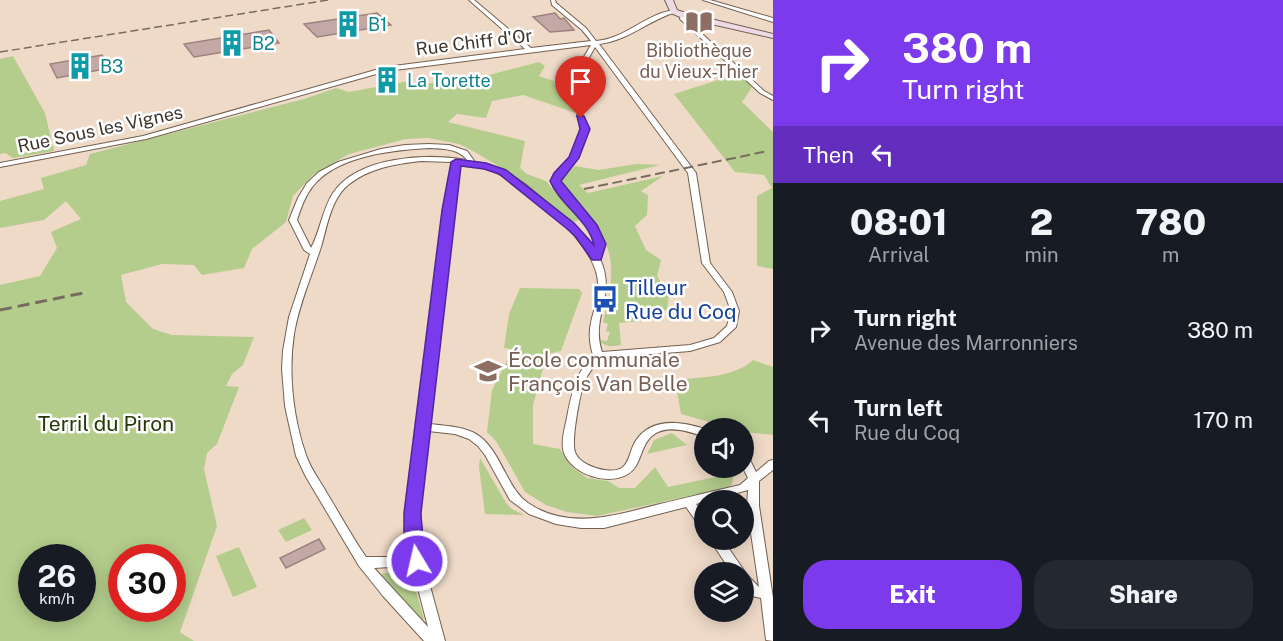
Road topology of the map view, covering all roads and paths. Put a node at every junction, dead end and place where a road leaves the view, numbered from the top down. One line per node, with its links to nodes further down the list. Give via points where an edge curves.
1 (471, 0): 10 (street)
2 (553, 0): 9 (street)
3 (669, 0): 5 (street)
4 (705, 0): 7 (street)
5 (674, 11): 6 (street); 9 (street, Rue Chiff d'Or, via 621,38)
6 (684, 15): 8 (street); 12 (street, via 682,18)
7 (773, 20)
8 (773, 36)
9 (596, 43): 10 (street, Rue Chiff d'Or); 11 (street, via 579,70); 20 (street, via 692,172 706,263 728,292 735,310 731,327 717,340 690,348)
10 (530, 50): 13 (street, Rue Chiff d'Or, via 386,69)
11 (583, 89)
12 (773, 98)
13 (275, 100): 17 (street, Rue Sous les Vignes, via 144,138)
14 (580, 115): 19 (street, via 585,129 574,158 556,181 593,228 600,244)
15 (456, 162): 16 (street); 18 (street, via 401,162 376,166 354,177 334,196); 21 (street)
16 (473, 163): 18 (street, via 465,152 436,146 369,153 328,169 304,190 293,220 308,250); 19 (street, via 502,172 531,194 579,234)
17 (0, 165)
18 (315, 253): 28 (street, via 292,319 288,410 302,458)
19 (596, 258): 20 (street, via 604,283 592,333)
20 (598, 355): 22 (street, via 581,374 575,398 569,442 570,455 580,465 606,474 623,472 632,464 648,433 668,425)
21 (423, 428): 25 (street, via 454,430 472,436 485,446 512,495 523,506 553,519 584,525 604,523); 27 (street, via 413,513)
22 (694, 429)
23 (773, 464): 24 (street)
24 (754, 480): 25 (street, via 743,488); 30 (street, via 753,506)
25 (689, 503): 26 (street)
26 (694, 510)
27 (414, 549): 28 (street, via 384,565); 33 (street)
28 (363, 562): 32 (street)
29 (754, 590): 30 (street)
30 (766, 594): 31 (street)
31 (773, 640)
32 (432, 641)
33 (438, 641)

